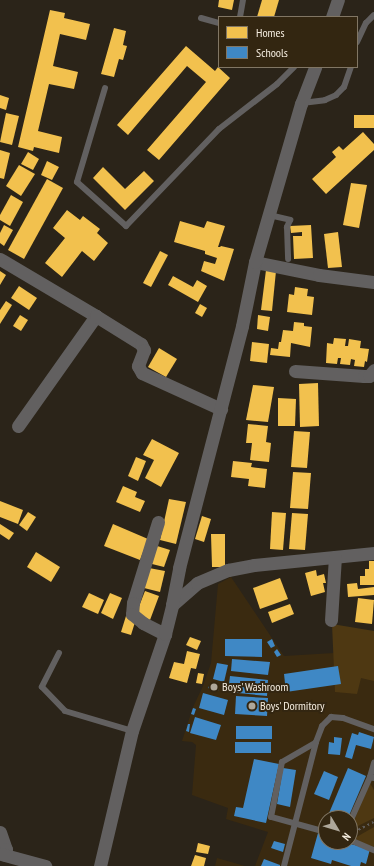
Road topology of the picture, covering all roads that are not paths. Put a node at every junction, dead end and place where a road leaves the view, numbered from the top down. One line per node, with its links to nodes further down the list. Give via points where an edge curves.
1 (243, 0): 4 (lane)
2 (338, 0): 5 (street)
3 (374, 15): 8 (lane, via 366,23)
4 (240, 16)
5 (332, 16)
6 (201, 18): 7 (lane)
7 (218, 23)
8 (358, 40)
9 (293, 68): 12 (lane, via 277,84 219,128 126,226 77,182)
10 (315, 68): 13 (street)
11 (349, 69): 13 (lane, via 344,87 336,95 325,100)
12 (105, 88)
13 (301, 104): 14 (street)
14 (269, 215): 16 (lane, via 290,220 287,227); 17 (street)
15 (0, 259): 19 (street)
16 (288, 259)
17 (255, 262): 18 (street, via 318,275); 22 (street)
18 (374, 282)
19 (96, 316): 22 (street, via 141,344 144,350 138,370 142,373); 23 (street)
20 (374, 370): 21 (street, via 369,376)
21 (295, 371)
22 (221, 409): 27 (street)
23 (18, 426)
24 (158, 522): 29 (street, via 132,603 132,614)
25 (374, 552): 26 (street)
26 (335, 557): 27 (street, via 228,570 197,583); 28 (street)
27 (172, 604): 29 (street)
28 (331, 620)
29 (165, 634): 32 (street)
30 (59, 653): 32 (lane, via 42,687 65,711)
31 (374, 729): 33 (lane, via 343,718 331,717 322,726)
32 (132, 731): 45 (street)
33 (316, 742): 37 (lane); 37 (lane, via 282,762 271,817)
34 (374, 763): 35 (lane)
35 (372, 777): 36 (lane)
36 (356, 810)
37 (294, 824): 38 (lane); 46 (lane)
38 (318, 830)
39 (0, 832): 42 (street, via 6,849)
40 (358, 843): 41 (lane)
41 (374, 850)
42 (2, 858): 43 (street)
43 (30, 865): 44 (street)
44 (45, 866)
45 (100, 866)
46 (284, 866)

